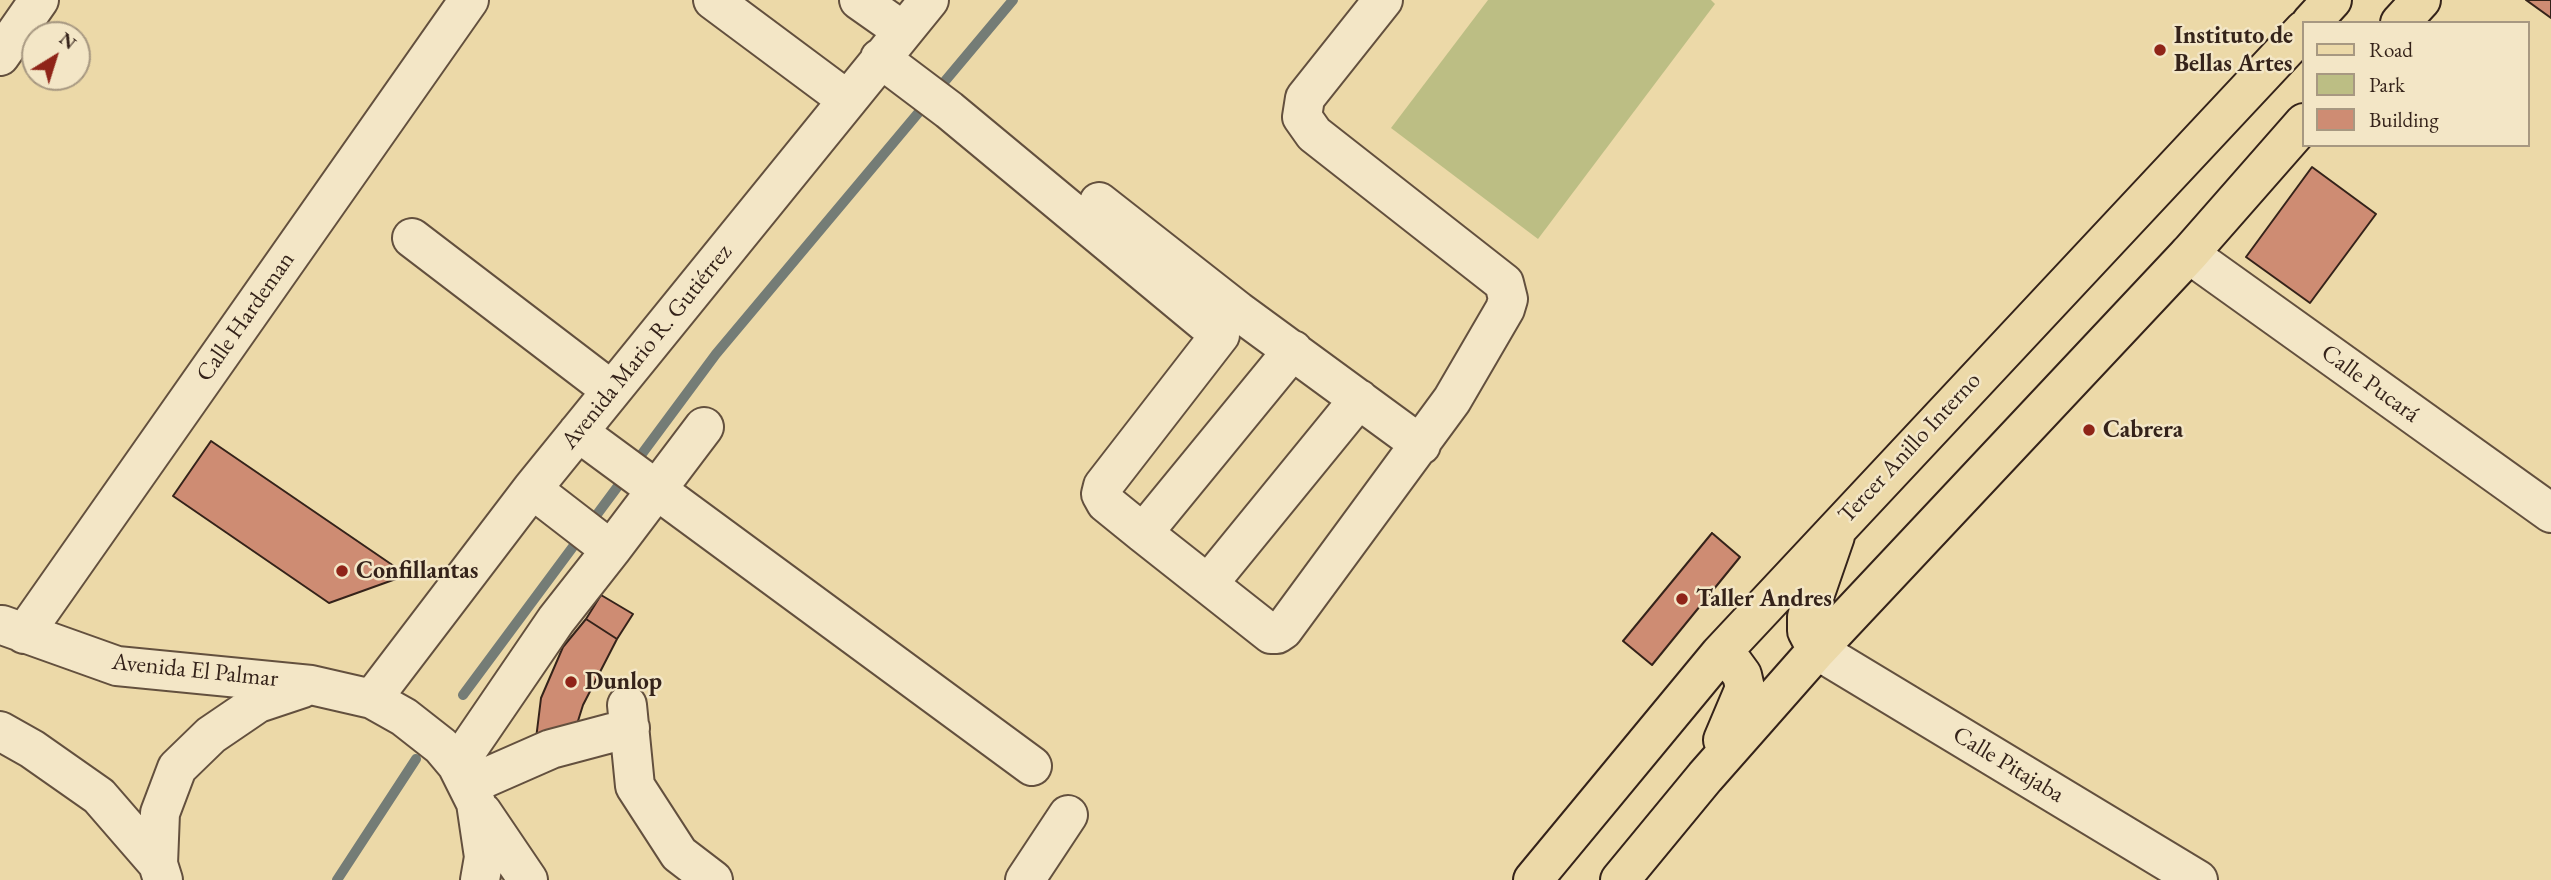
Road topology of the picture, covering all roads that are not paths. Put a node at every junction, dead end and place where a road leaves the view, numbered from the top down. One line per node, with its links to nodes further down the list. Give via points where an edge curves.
1 (39, 0): 15 (street)
2 (469, 0): 34 (street, Calle Hardeman)
3 (713, 0): 16 (street)
4 (859, 0): 14 (street)
5 (929, 0): 14 (street, Avenida Mario R. Gutiérrez)
6 (1383, 0): 26 (street, via 1304,98 1302,117 1314,134 1504,283 1508,299 1452,400)
7 (2332, 0): 10 (main road)
8 (2402, 0): 11 (main road)
9 (2421, 0): 12 (main road)
10 (2313, 21)
11 (2386, 21)
12 (2402, 21)
13 (2302, 32): 30 (main road, Tercer Anillo Interno)
14 (896, 52): 16 (street, Avenida Mario R. Gutiérrez); 20 (street)
15 (0, 56)
16 (846, 99): 22 (street, Avenida Mario R. Gutiérrez)
17 (2302, 125): 19 (main road)
18 (412, 238): 22 (street)
19 (2189, 254): 29 (street, Calle Pucará); 35 (main road)
20 (1229, 323): 21 (street); 31 (street, via 1103,486 1106,503)
21 (1293, 350): 23 (street); 31 (street)
22 (611, 390): 25 (street, Avenida Mario R. Gutiérrez)
23 (1359, 399): 26 (street); 33 (street)
24 (705, 427): 27 (street)
25 (587, 438): 27 (street); 28 (street, Avenida Mario R. Gutiérrez)
26 (1421, 445): 33 (street, via 1277,634 1270,634)
27 (650, 485): 32 (street); 40 (street)
28 (532, 489): 32 (street); 38 (street, Avenida Mario R. Gutiérrez)
29 (2551, 513)
30 (1839, 524): 35 (main road, via 1807,617 1807,631); 36 (main road, Tercer Anillo Interno)
31 (1143, 533): 33 (street)
32 (604, 544): 42 (street, via 556,620)
33 (1208, 584)
34 (12, 629): 37 (street, Avenida El Palmar, via 117,666)
35 (1817, 650): 41 (main road); 51 (street, Calle Pitajaba)
36 (1720, 654): 41 (main road, via 1734,664 1745,688); 49 (main road, Tercer Anillo Interno)
37 (311, 685): 38 (street, Avenida El Palmar); 44 (street, via 258,703 211,734 177,768 160,813)
38 (372, 699): 42 (street, Avenida El Palmar, via 441,746)
39 (0, 731): 44 (street, via 99,796)
40 (1032, 766)
41 (1705, 777): 50 (main road)
42 (467, 784): 45 (street, via 484,857); 46 (street); 47 (street, via 629,717 635,786 679,854)
43 (1068, 815): 48 (street)
44 (160, 872)
45 (480, 880)
46 (528, 880)
47 (713, 880)
48 (1025, 880)
49 (1533, 880)
50 (1620, 880)
51 (2198, 880)

